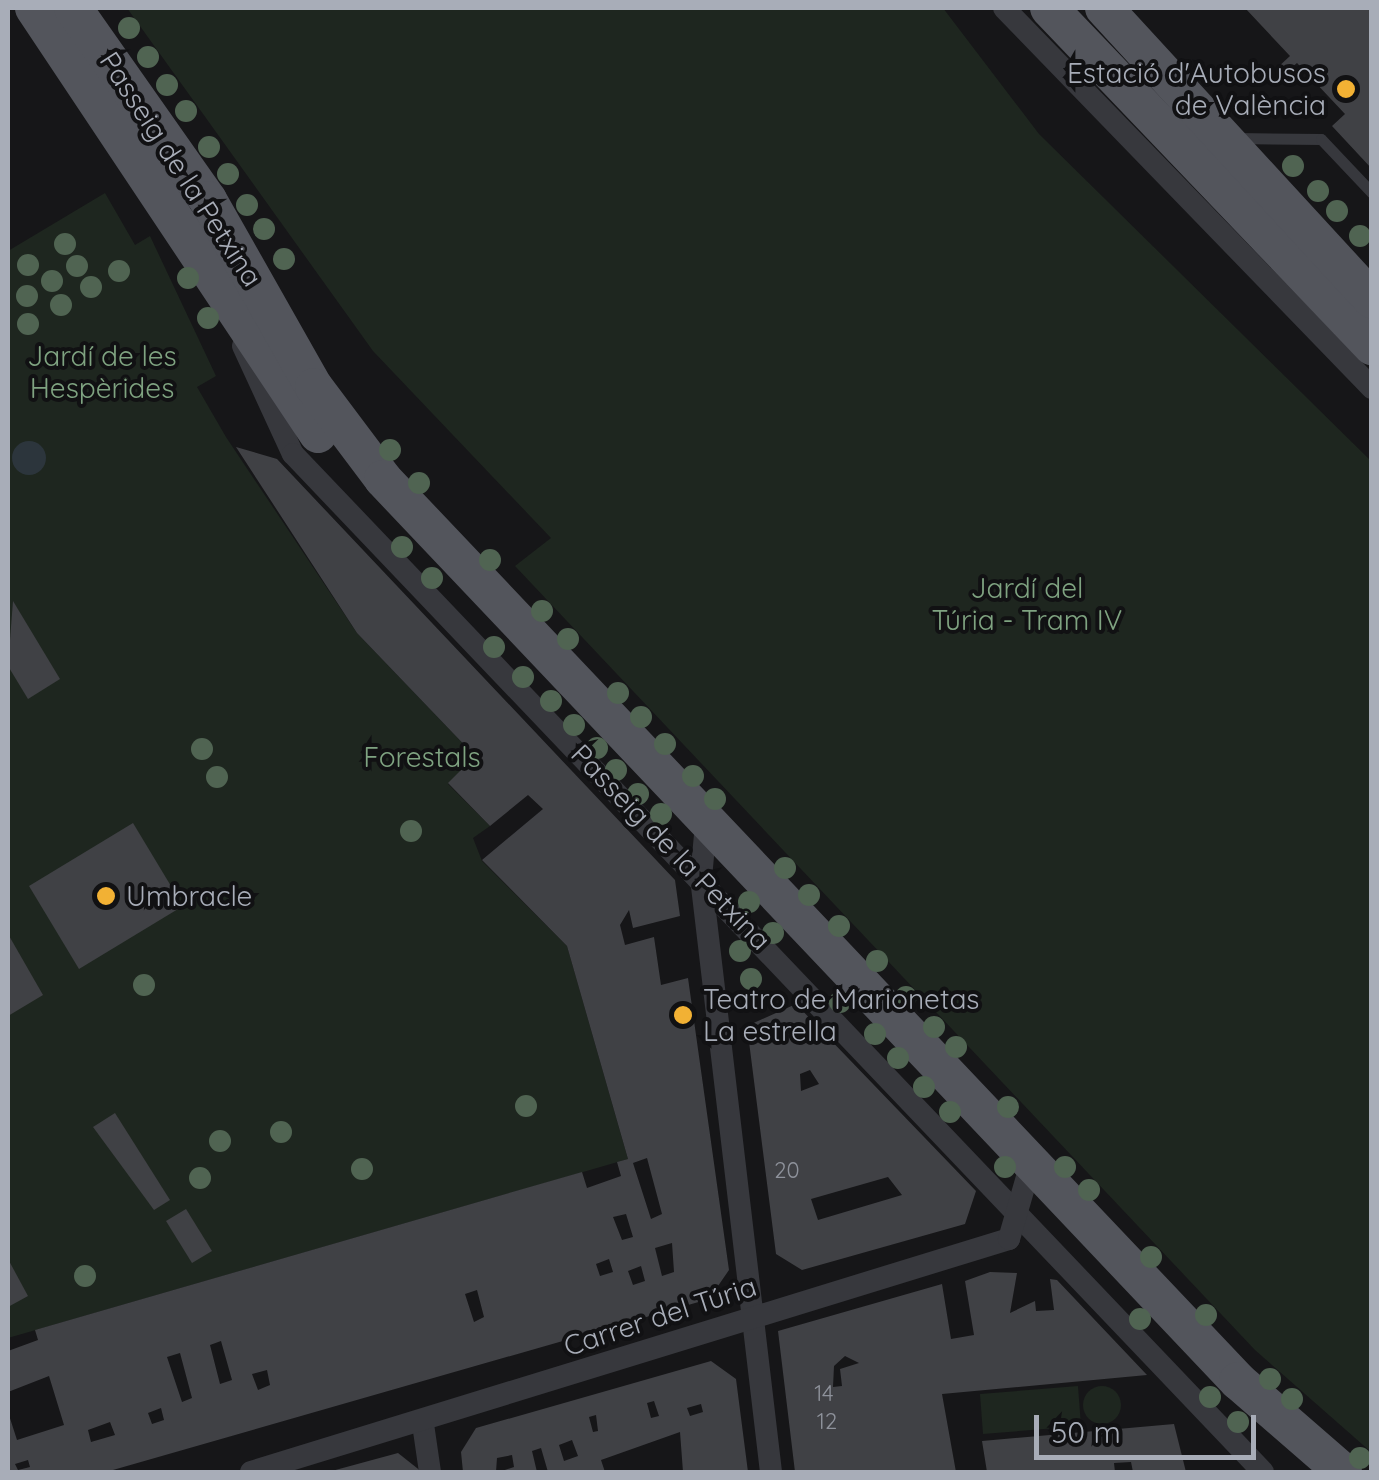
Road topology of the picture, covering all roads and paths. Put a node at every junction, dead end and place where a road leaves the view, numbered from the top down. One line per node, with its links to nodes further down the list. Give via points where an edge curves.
1 (34, 8): 8 (main road, Passeig de la Petxina)
2 (73, 8): 13 (main road, Passeig de la Petxina, via 234,241 314,387)
3 (1004, 8): 12 (street)
4 (1020, 8): 6 (street, via 1046,27)
5 (1105, 8): 6 (street); 7 (main road)
6 (1059, 19): 11 (main road)
7 (1219, 139): 9 (lane, via 1322,139); 10 (main road)
8 (148, 174): 13 (main road, Passeig de la Petxina, via 320,437); 15 (street, Passeig de la Petxina, via 293,454)
9 (1372, 193)
10 (1372, 299)
11 (1372, 346)
12 (1372, 388)
13 (465, 573): 14 (main road, Passeig de la Petxina)
14 (706, 824): 15 (street); 16 (main road, Passeig de la Petxina)
15 (701, 878): 17 (street, Passeig de la Petxina); 18 (street)
16 (1032, 1160): 17 (street, Carrer del Túria); 19 (main road, Passeig de la Petxina)
17 (1020, 1210): 18 (street, Carrer del Túria, via 1009,1240); 24 (street, Passeig de la Petxina)
18 (752, 1318): 20 (street, Carrer del Túria); 23 (street)
19 (1238, 1381): 25 (street, Passeig de la Petxina); 26 (main road, Passeig de la Petxina)
20 (423, 1424): 21 (street, Carrer del Túria); 22 (street)
21 (250, 1472)
22 (430, 1472)
23 (770, 1472)
24 (1263, 1472)
25 (1326, 1472)
26 (1343, 1472)

